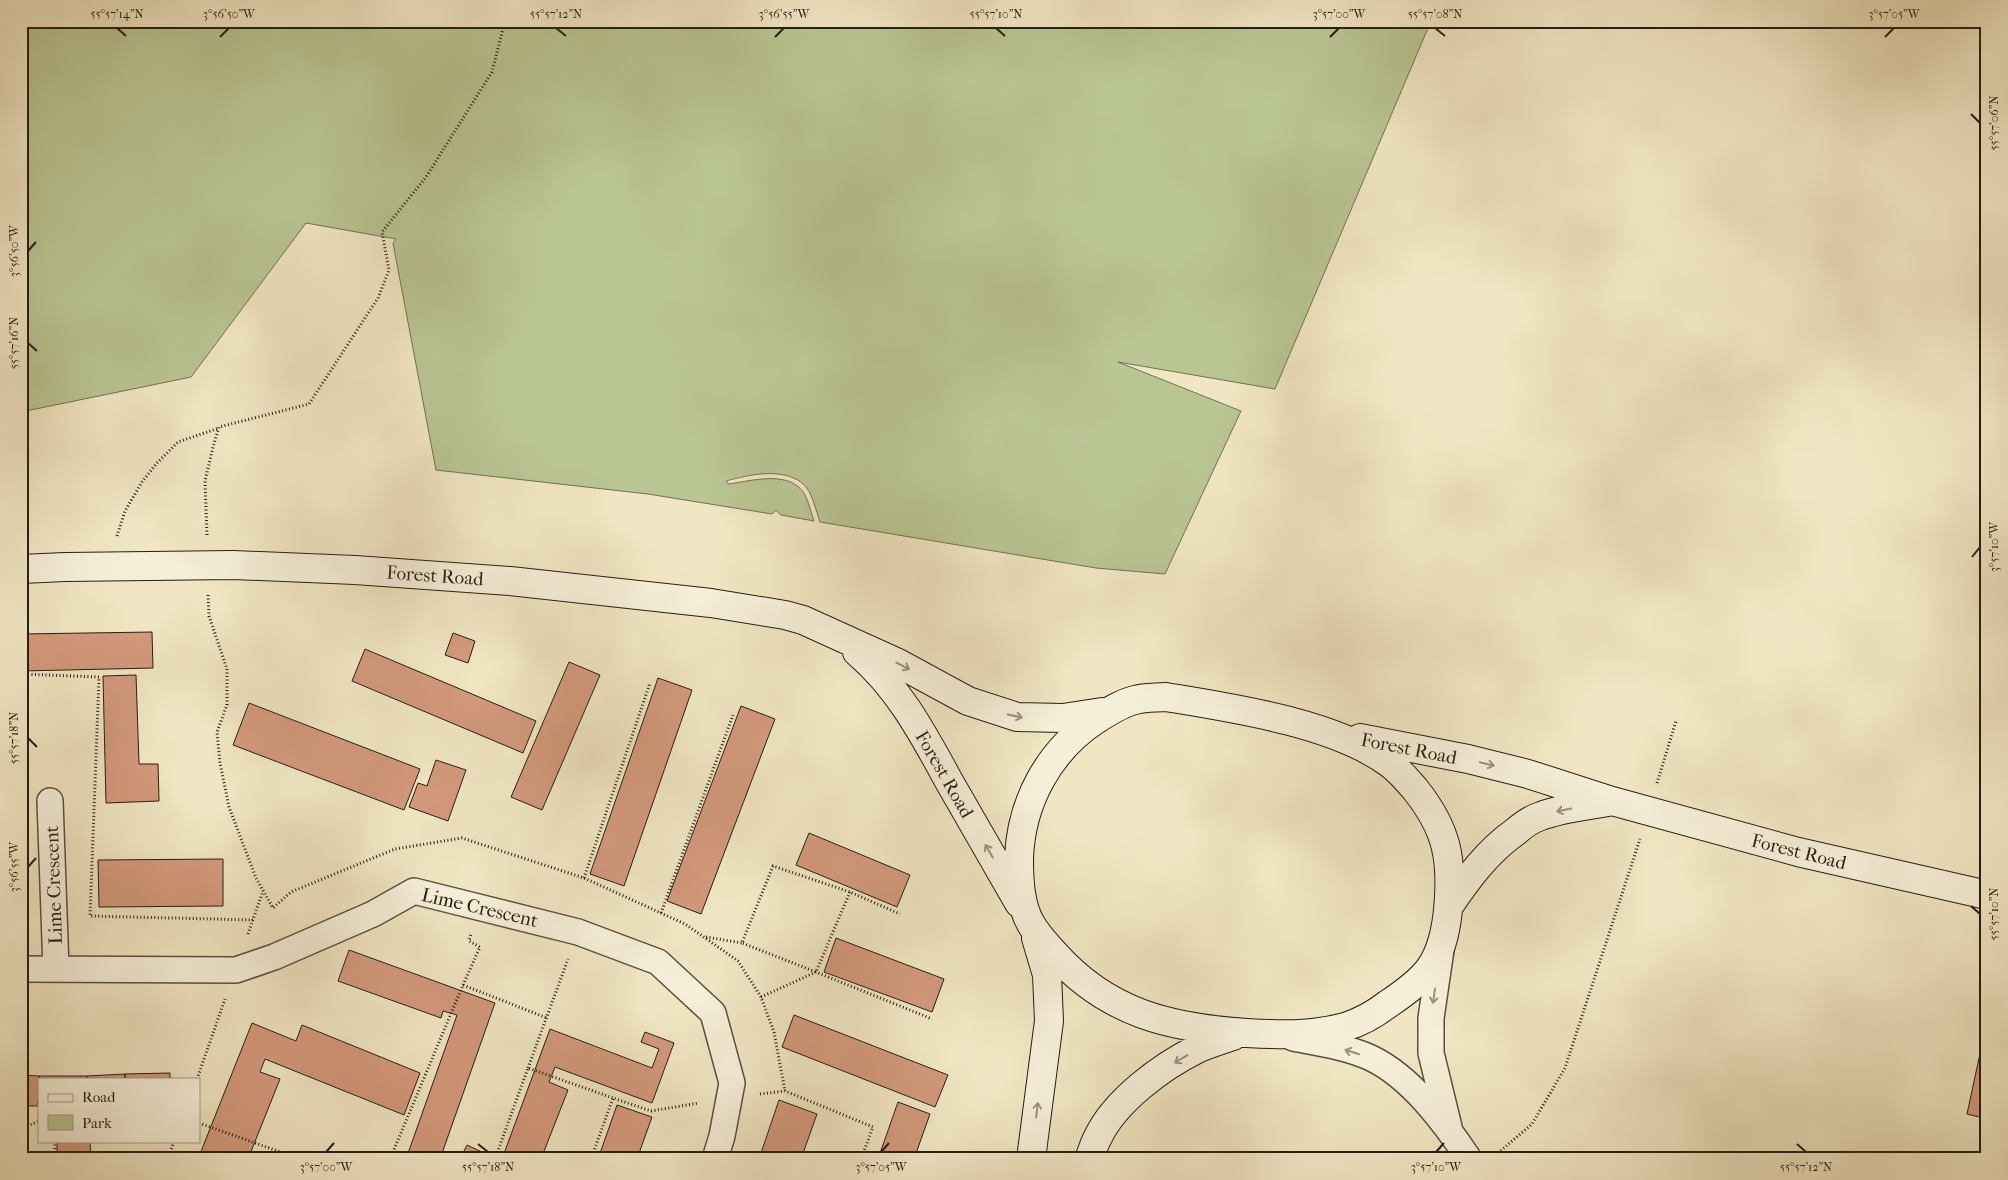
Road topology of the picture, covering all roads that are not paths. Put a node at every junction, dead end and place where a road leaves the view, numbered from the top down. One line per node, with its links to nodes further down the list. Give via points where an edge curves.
1 (21, 569): 2 (street, Forest Road, via 233,565 491,579 711,603 785,615 819,626)
2 (842, 639): 3 (street, Forest Road, one-way to 3, via 898,663 968,701 1017,717 1063,718); 9 (street, Forest Road, one-way to 2, via 899,697 878,670)
3 (1108, 712): 4 (street, via 1135,700 1166,697 1224,706); 9 (street, via 1085,726 1048,766 1025,816 1019,871 1023,904)
4 (1320, 730): 6 (street, Forest Road, one-way to 6, via 1468,759); 8 (street, via 1388,763 1426,803 1439,825 1449,857)
5 (50, 801): 12 (street, Lime Crescent)
6 (1612, 801): 7 (street, Forest Road, via 1798,852); 8 (street, Forest Road, one-way to 8, via 1539,816 1521,827 1482,861)
7 (1987, 895)
8 (1449, 906): 10 (street)
9 (1032, 925): 13 (street, via 1066,966 1101,996 1141,1014 1184,1027); 17 (street, one-way to 9, via 1049,1021 1047,975)
10 (1441, 948): 14 (street, via 1430,968 1413,985 1372,1015 1328,1031); 15 (street, one-way to 15, via 1430,1018 1431,1053)
11 (21, 969): 12 (street, Lime Crescent)
12 (56, 969): 16 (street, Lime Crescent, via 236,970 364,918 414,891 578,932 658,962 713,1013 732,1083)
13 (1241, 1033): 14 (street); 18 (street, one-way to 18, via 1198,1049 1161,1071 1136,1091 1098,1136)
14 (1284, 1035): 15 (street, one-way to 14, via 1412,1089 1372,1059)
15 (1451, 1132): 19 (street)
16 (715, 1159)
17 (1031, 1159)
18 (1089, 1159)
19 (1469, 1159)

